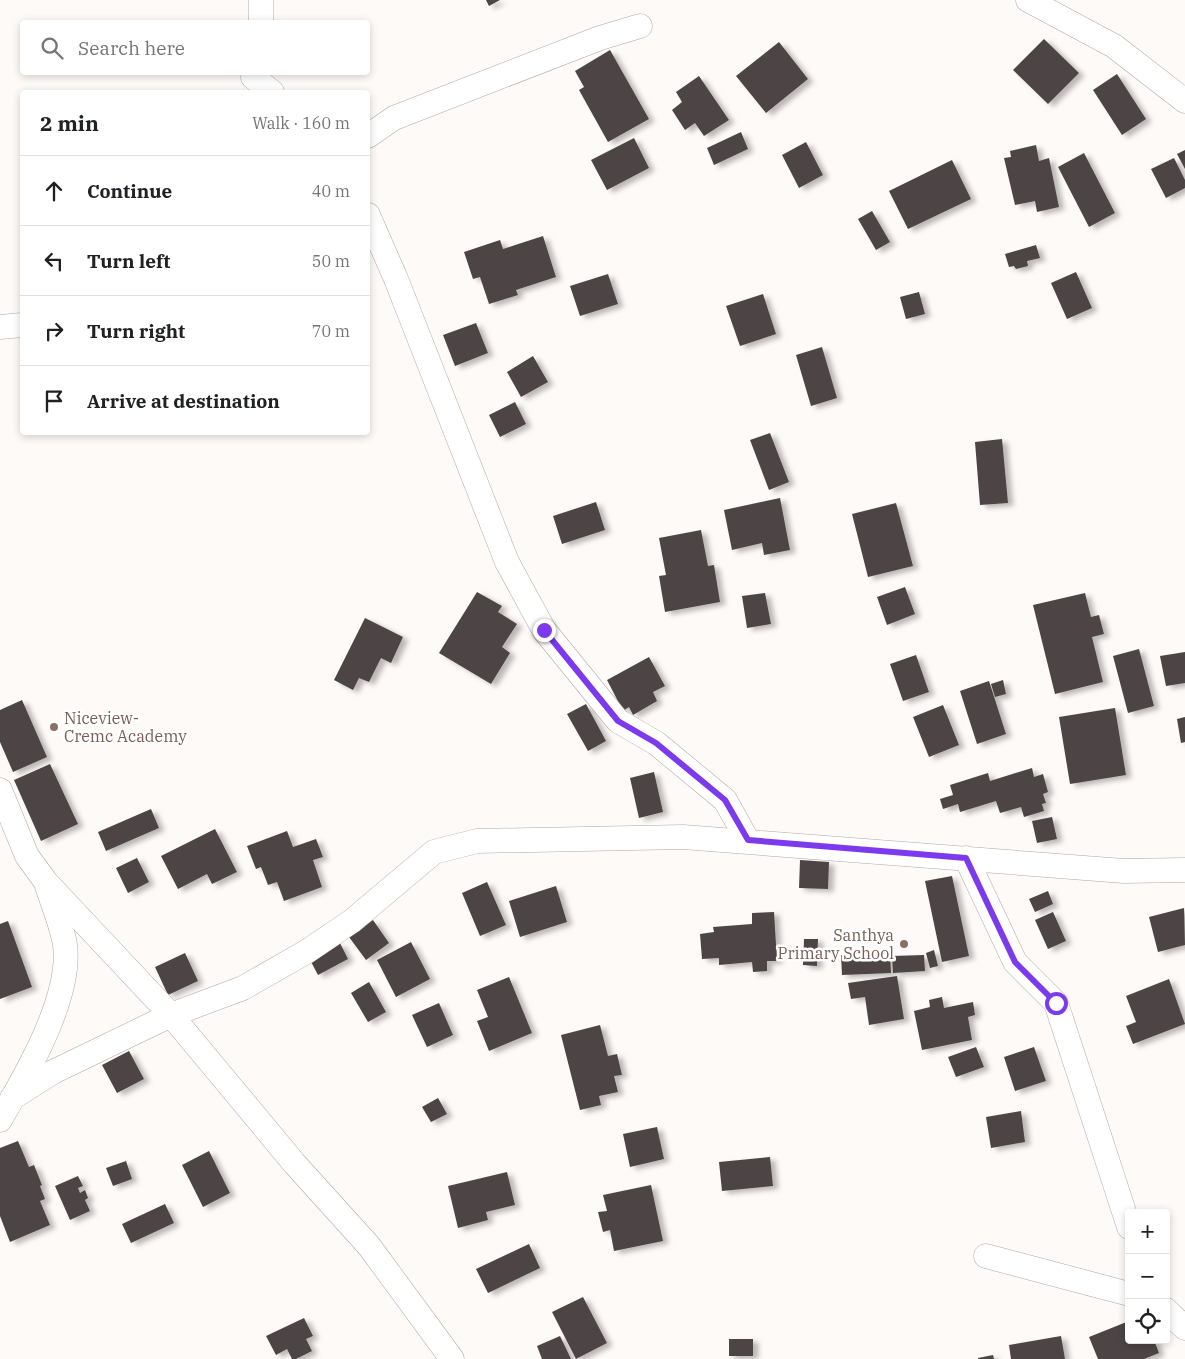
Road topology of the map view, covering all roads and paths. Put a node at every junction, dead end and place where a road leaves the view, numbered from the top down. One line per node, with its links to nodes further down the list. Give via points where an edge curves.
1 (261, 0): 3 (street)
2 (1028, 0): 7 (street, via 1114,46)
3 (261, 20)
4 (640, 26): 8 (street, via 600,38 394,118)
5 (254, 81): 6 (street)
6 (269, 90)
7 (1185, 101)
8 (370, 135)
9 (370, 219): 13 (street, via 507,562 544,630 618,721 656,743 725,800)
10 (20, 325): 11 (street)
11 (0, 327)
12 (0, 790): 16 (street, via 27,856)
13 (748, 840): 14 (street); 17 (street, via 683,837 477,841 434,852 352,921 306,952 243,988)
14 (966, 858): 15 (street, via 1124,871); 20 (street, via 1015,962 1056,1003)
15 (1185, 870)
16 (46, 882): 17 (street); 18 (street, via 65,946 62,988 51,1021)
17 (171, 1015): 18 (street, via 53,1072); 25 (street, via 294,1163 369,1246)
18 (12, 1098): 19 (street)
19 (0, 1120)
20 (1125, 1215)
21 (986, 1256): 22 (street)
22 (1125, 1293)
23 (1170, 1314): 24 (street)
24 (1185, 1328)
25 (452, 1359)

